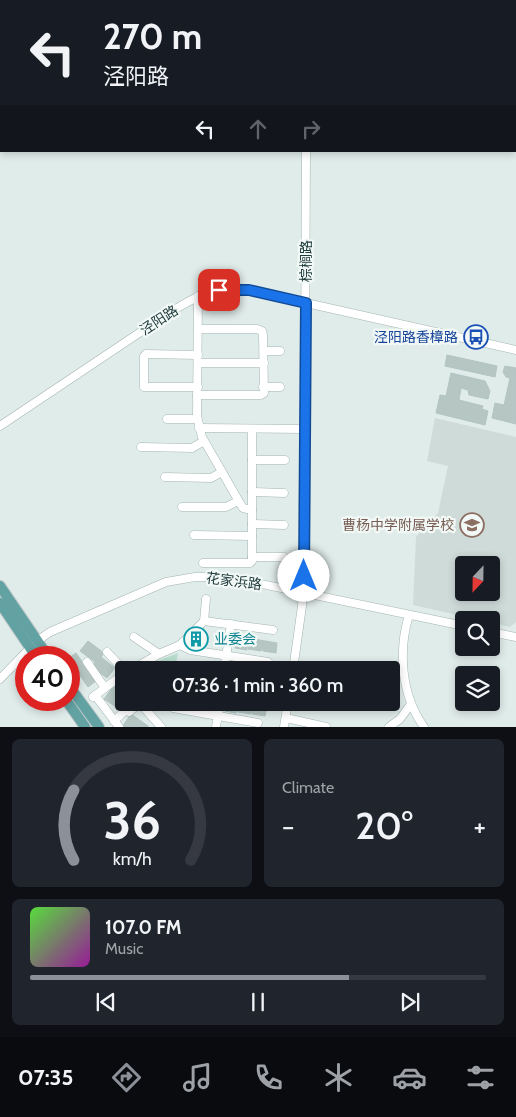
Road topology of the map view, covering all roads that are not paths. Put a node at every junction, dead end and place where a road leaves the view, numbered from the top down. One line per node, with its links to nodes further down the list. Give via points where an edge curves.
1 (306, 152): 3 (street, 棕榈路)
2 (198, 296): 3 (street, 泾阳路, via 219,290 249,290); 4 (street); 15 (street, 泾阳路)
3 (306, 303): 5 (street, 泾阳路); 18 (street, 棕榈路)
4 (198, 329): 6 (street, via 258,329 264,335); 8 (street)
5 (516, 350)
6 (264, 351): 7 (street); 9 (street)
7 (280, 351)
8 (198, 359): 9 (street); 12 (street); 12 (street, via 144,356 144,386)
9 (264, 363): 10 (street)
10 (264, 387): 11 (street); 12 (street, via 261,396)
11 (280, 387)
12 (198, 391): 14 (street)
13 (166, 419): 14 (street)
14 (197, 419): 16 (street)
15 (0, 426)
16 (199, 428): 17 (street); 19 (street)
17 (252, 429): 18 (street); 21 (street)
18 (305, 429): 38 (street, 棕榈路)
19 (204, 441): 20 (street, via 192,448); 23 (street)
20 (140, 448)
21 (252, 460): 22 (street); 25 (street)
22 (285, 460)
23 (222, 472): 24 (street, via 211,478); 27 (street)
24 (165, 478)
25 (252, 492): 26 (street); 29 (street)
26 (284, 493)
27 (238, 501): 28 (street, via 226,507); 29 (street, via 243,508)
28 (182, 506)
29 (252, 510): 30 (street)
30 (252, 524): 31 (street); 33 (street)
31 (284, 525)
32 (194, 535): 33 (street)
33 (252, 536): 34 (street)
34 (252, 557): 35 (street); 36 (street, via 250,564)
35 (284, 557)
36 (204, 563)
37 (0, 586): 49 (main road)
38 (303, 593): 41 (street, 花家浜路); 49 (street, 花家浜路, via 227,577 175,580 50,632); 58 (street, 棕榈路)
39 (206, 599): 42 (street)
40 (0, 604): 49 (main road)
41 (409, 615): 44 (street, 花家浜路); 64 (street, via 403,652 405,686)
42 (204, 621): 43 (street); 50 (street)
43 (231, 624): 45 (street); 53 (street)
44 (455, 624)
45 (273, 630)
46 (500, 634): 48 (street)
47 (134, 637): 52 (street)
48 (516, 637)
49 (34, 645): 60 (street, 花家浜路)
50 (180, 645): 52 (street); 53 (street, via 190,650)
51 (107, 652): 54 (street)
52 (159, 654): 55 (street)
53 (226, 656): 56 (street); 57 (street)
54 (116, 661)
55 (147, 661)
56 (225, 661)
57 (261, 661)
58 (294, 661)
59 (87, 662): 62 (street)
60 (0, 679)
61 (115, 681): 62 (street)
62 (106, 688): 75 (street, via 94,696)
63 (80, 701): 78 (main road)
64 (410, 704): 73 (street); 76 (street)
65 (74, 711): 77 (main road)
66 (125, 711): 75 (street)
67 (146, 711): 79 (street)
68 (190, 711): 71 (street)
69 (219, 711): 71 (street)
70 (287, 711): 72 (street)
71 (218, 716): 74 (street); 80 (street)
72 (286, 718): 81 (street); 82 (street)
73 (400, 719): 76 (street, via 409,718); 83 (street)
74 (258, 723)
75 (116, 724)
76 (421, 724)
77 (85, 727)
78 (99, 727)
79 (160, 727)
80 (216, 727)
81 (284, 727)
82 (326, 727)
83 (389, 727)

